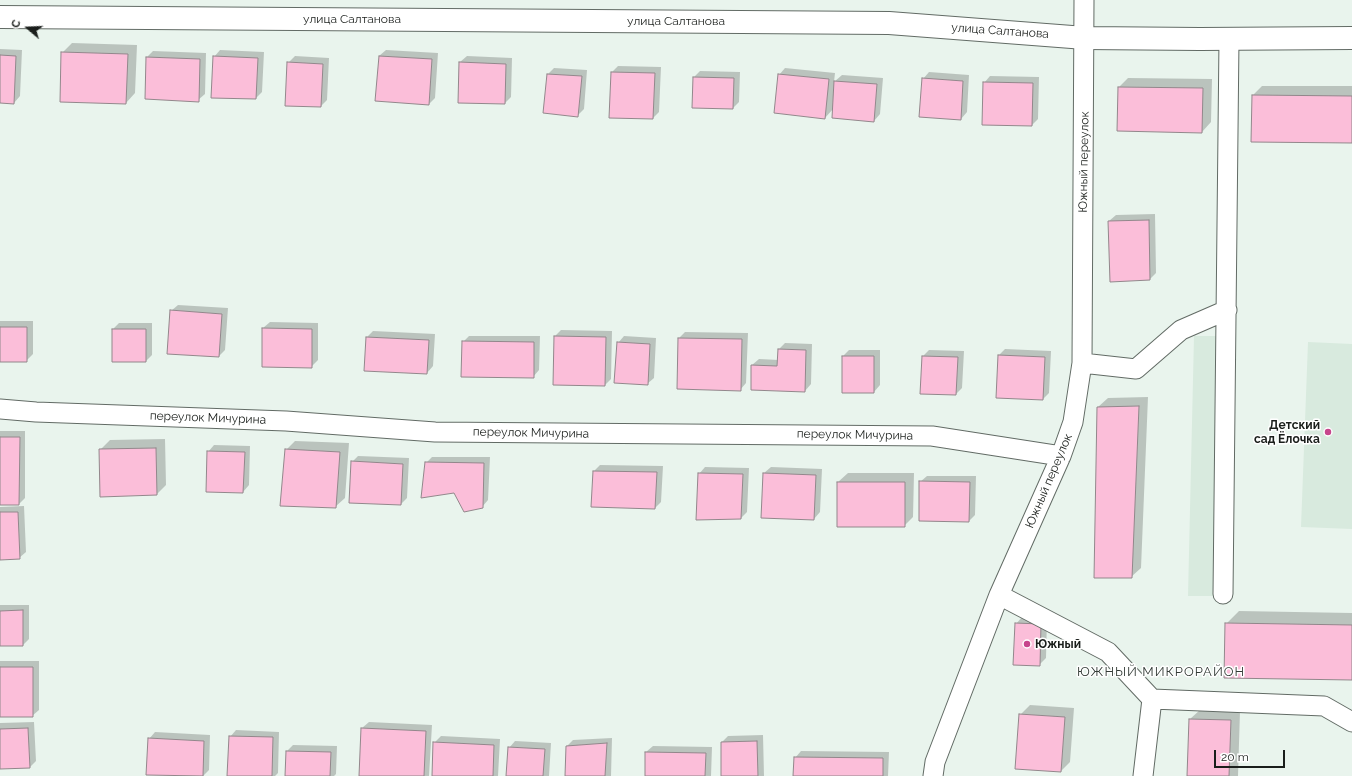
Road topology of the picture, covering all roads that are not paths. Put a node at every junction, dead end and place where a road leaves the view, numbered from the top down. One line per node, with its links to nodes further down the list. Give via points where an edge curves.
1 (1084, 0): 3 (street, Южный переулок)
2 (0, 17): 3 (main road, улица Салтанова, via 889,23)
3 (1085, 38): 5 (main road, улица Салтанова); 7 (street, Южный переулок)
4 (1352, 38): 5 (main road, улица Салтанова)
5 (1229, 39): 6 (street)
6 (1227, 310): 7 (street, via 1182,330 1136,369); 10 (street)
7 (1082, 363): 9 (street, Южный переулок, via 1073,422)
8 (0, 409): 9 (street, переулок Мичурина, via 286,421 435,432 932,436)
9 (1062, 456): 11 (street, Южный переулок)
10 (1222, 594)
11 (999, 596): 12 (street, via 1108,652); 14 (street, Южный переулок)
12 (1152, 699): 13 (street, via 1324,706); 16 (street)
13 (1352, 722)
14 (934, 769): 15 (street)
15 (921, 776)
16 (1143, 776)

